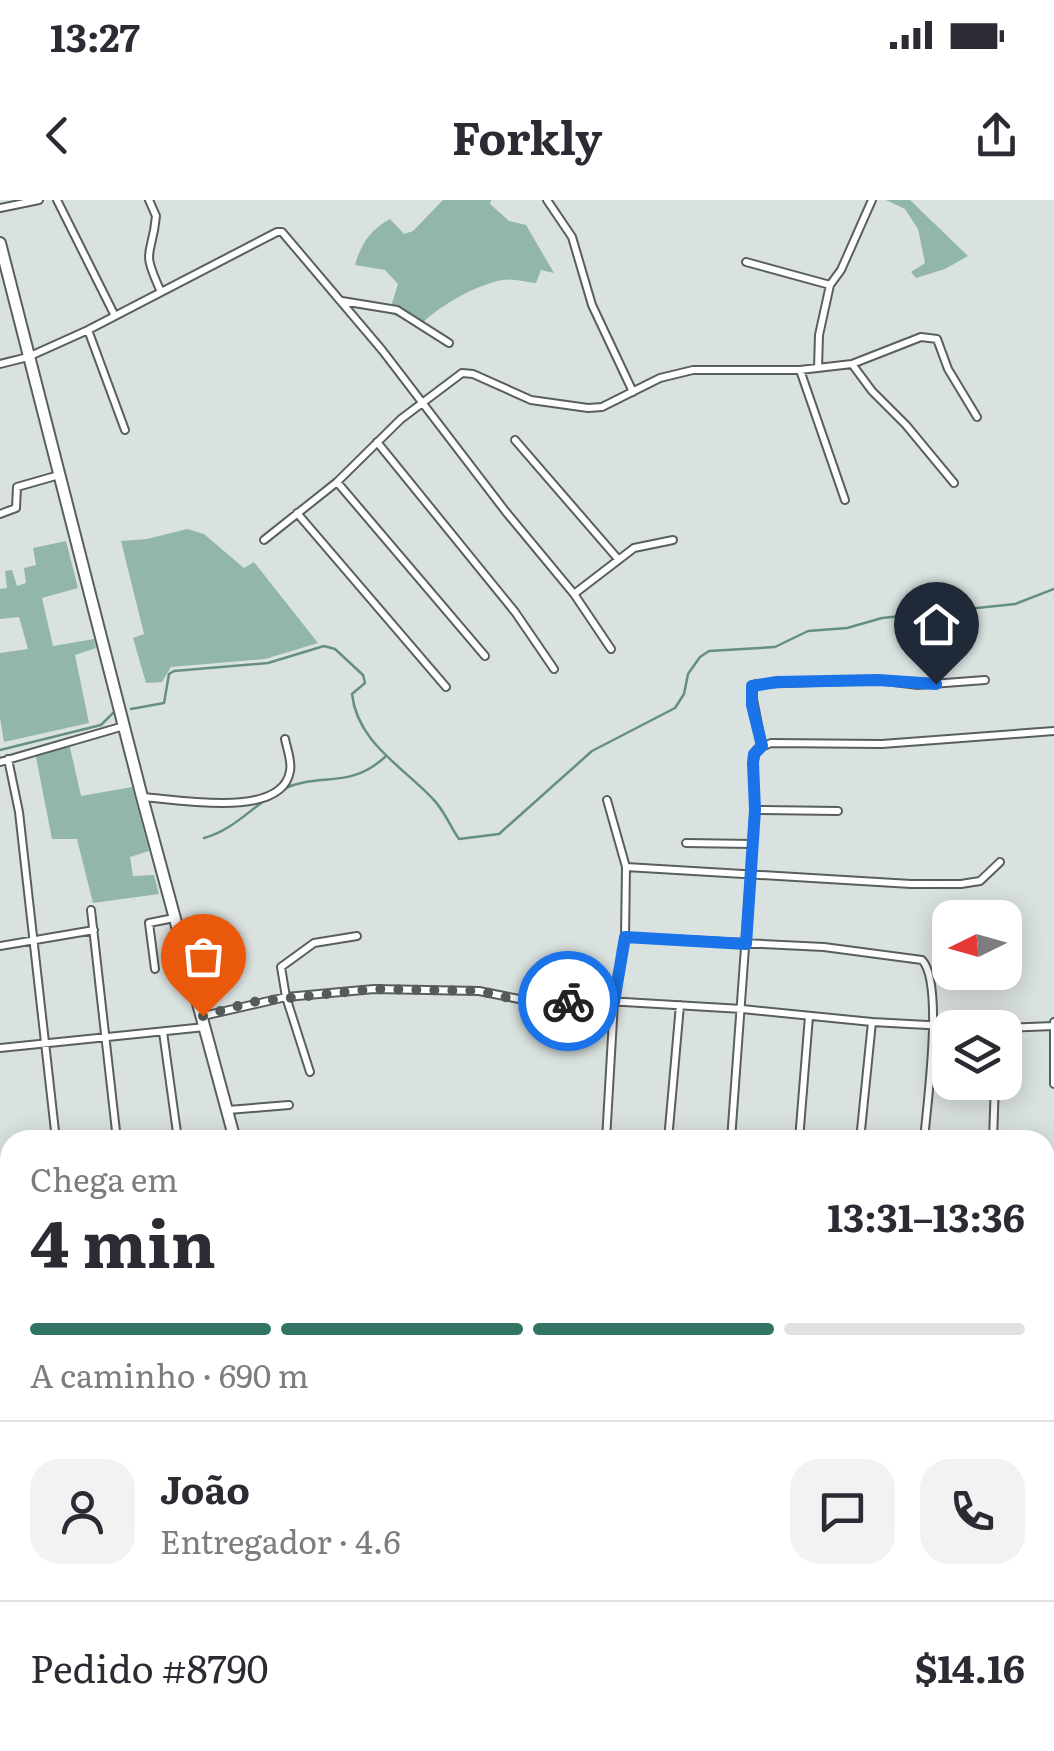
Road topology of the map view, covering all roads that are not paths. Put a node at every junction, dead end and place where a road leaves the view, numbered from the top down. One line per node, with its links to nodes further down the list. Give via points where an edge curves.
1 (39, 200): 6 (street)
2 (57, 200): 12 (street)
3 (148, 200): 10 (street, via 156,216 147,262)
4 (547, 200): 20 (street, via 572,237 592,305)
5 (872, 200): 9 (street)
6 (0, 208)
7 (0, 243): 15 (main road)
8 (746, 262): 9 (street)
9 (830, 285): 18 (street)
10 (161, 292): 11 (street, via 280,231); 12 (street)
11 (342, 301): 14 (street, via 397,310); 21 (street)
12 (115, 316): 13 (street)
13 (88, 330): 15 (street); 23 (street)
14 (449, 343)
15 (28, 356): 16 (street); 26 (main road)
16 (0, 364)
17 (852, 364): 18 (street); 22 (street, via 932,336); 28 (street)
18 (818, 368): 19 (street)
19 (800, 370): 20 (street, via 693,370); 29 (street)
20 (633, 392): 21 (street, via 602,407 571,407 531,400 462,372)
21 (422, 402): 25 (street); 35 (street)
22 (976, 416)
23 (126, 430)
24 (515, 440): 34 (street)
25 (377, 442): 27 (street); 38 (street)
26 (59, 475): 31 (street, via 17,488 16,508); 41 (main road)
27 (336, 482): 30 (street); 37 (street)
28 (954, 483)
29 (845, 500)
30 (297, 513): 32 (street); 40 (street)
31 (0, 514)
32 (264, 540)
33 (673, 540): 34 (street, via 638,546)
34 (618, 559): 35 (street)
35 (574, 594): 36 (street)
36 (611, 649)
37 (486, 656)
38 (554, 669)
39 (985, 680): 44 (street, via 756,684 752,705)
40 (446, 687)
41 (124, 726): 45 (street); 46 (main road)
42 (1054, 732): 44 (street)
43 (285, 740): 46 (street, via 290,772 266,797 237,803)
44 (762, 746): 48 (street, via 753,763)
45 (4, 761): 60 (street, via 20,812)
46 (142, 796): 56 (main road)
47 (606, 800): 53 (street)
48 (755, 810): 49 (street); 51 (street)
49 (838, 811)
50 (686, 843): 51 (street)
51 (752, 844): 54 (street)
52 (1000, 862): 54 (street, via 972,884)
53 (626, 866): 54 (street); 59 (street)
54 (750, 874): 61 (street)
55 (92, 910): 57 (street)
56 (174, 918): 63 (street, via 149,924); 70 (main road)
57 (94, 930): 60 (street); 76 (street)
58 (357, 936): 64 (street, via 314,943 283,963)
59 (625, 937): 61 (street); 65 (street)
60 (33, 941): 62 (street); 77 (street)
61 (746, 944): 67 (street); 68 (street, via 922,960 932,979)
62 (0, 946)
63 (155, 969)
64 (286, 997): 65 (street, via 479,991 529,1001); 70 (street); 79 (street)
65 (614, 1002): 66 (street); 88 (street)
66 (680, 1005): 67 (street); 89 (street)
67 (742, 1009): 69 (street); 90 (street)
68 (932, 1010)
69 (809, 1016): 71 (street); 91 (street)
70 (205, 1021): 75 (street); 83 (main road)
71 (872, 1022): 73 (street); 92 (street)
72 (1054, 1025): 74 (street); 80 (street)
73 (932, 1027): 93 (street)
74 (1022, 1027)
75 (164, 1032): 76 (street); 86 (street)
76 (107, 1038): 77 (street); 85 (street)
77 (47, 1043): 78 (street); 84 (street)
78 (0, 1048)
79 (310, 1072)
80 (1054, 1084)
81 (994, 1100): 94 (street)
82 (289, 1105): 83 (street)
83 (228, 1110): 87 (main road)
84 (55, 1130)
85 (116, 1130)
86 (177, 1130)
87 (233, 1130)
88 (607, 1130)
89 (669, 1130)
90 (731, 1130)
91 (801, 1130)
92 (861, 1130)
93 (925, 1130)
94 (993, 1130)
95 (0, 1192): 96 (street)
96 (0, 1202)

